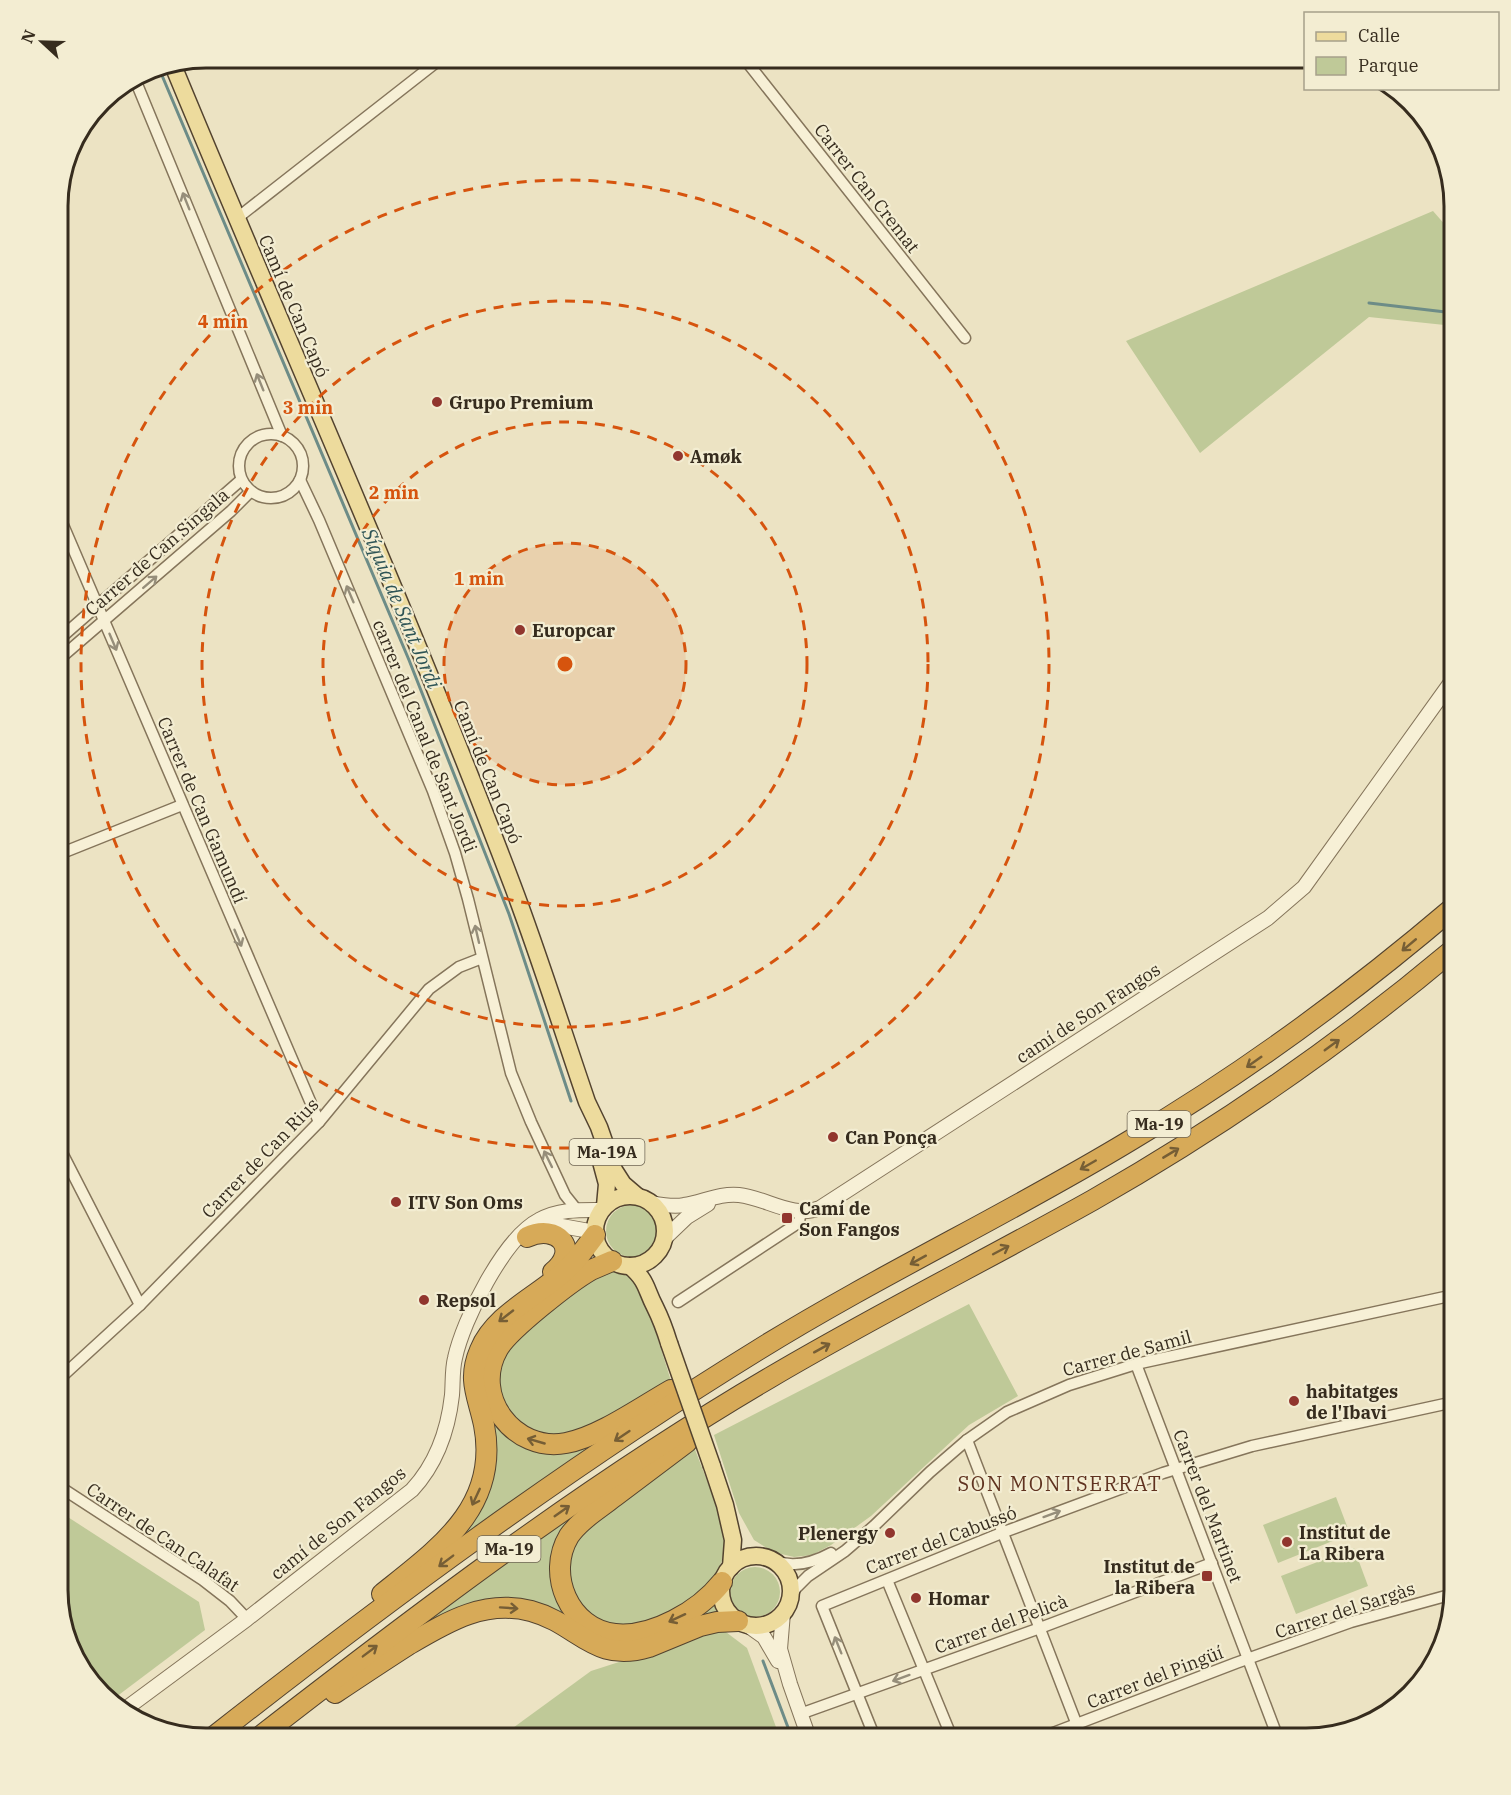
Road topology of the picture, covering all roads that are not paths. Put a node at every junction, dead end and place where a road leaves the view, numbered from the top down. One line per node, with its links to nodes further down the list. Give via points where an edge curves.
1 (429, 68): 5 (street)
2 (752, 68): 6 (street, Carrer Can Cremat)
3 (175, 71): 5 (main road, Camí de Can Capó / Ma-19A)
4 (137, 85): 7 (street, one-way to 4)
5 (236, 219): 22 (main road, Camí de Can Capó / Ma-19A, via 413,634 513,886)
6 (965, 338)
7 (282, 436): 8 (street, via 261,435 243,448 238,470); 9 (street, via 298,449 303,470)
8 (241, 480): 10 (street); 12 (street, Carrer de Can Singala)
9 (300, 480): 10 (street, via 278,498 268,499); 21 (street, carrer del Canal de Sant Jordi, one-way to 9, via 455,853 433,791)
10 (250, 492): 13 (street, Carrer de Can Singala, one-way to 10)
11 (68, 536): 12 (street, Carrer de Can Gamundí)
12 (99, 605): 13 (street, Carrer de Can Gamundí); 14 (street, Carrer de Can Singala)
13 (105, 620): 15 (street, Carrer de Can Singala); 17 (street, Carrer de Can Gamundí, one-way to 17)
14 (68, 631)
15 (68, 652)
16 (1444, 692): 29 (street, camí de Son Fangos, via 1304,887 1268,918 830,1202)
17 (182, 805): 18 (street); 23 (street, Carrer de Can Gamundí, one-way to 23)
18 (68, 851)
19 (1444, 915): 41 (highway, Ma-19, one-way to 41, via 1323,1012 1187,1106)
20 (1444, 957): 44 (highway, Ma-19, one-way to 20, via 1094,1199 1212,1128 1354,1029)
21 (482, 958): 23 (street, Carrer de Can Rius, via 459,967 429,989); 28 (street, carrer del Canal de Sant Jordi, one-way to 21, via 531,1122 511,1073)
22 (586, 1102): 26 (main road, Camí de Can Capó / Ma-19A, via 614,1170 624,1184); 27 (main road, Camí de Can Capó / Ma-19A, via 606,1179)
23 (319, 1122): 39 (street, Carrer de Can Rius)
24 (68, 1164): 39 (street)
25 (720, 1197): 26 (street, via 685,1205); 29 (street, via 744,1196); 32 (street, via 687,1217)
26 (645, 1200): 27 (main road, via 620,1197); 32 (main road, via 660,1212)
27 (604, 1208): 28 (street); 30 (main road)
28 (577, 1210): 35 (street, via 549,1215 526,1228)
29 (801, 1212): 38 (street, via 795,1225)
30 (595, 1233): 31 (street, via 549,1226); 34 (main road, via 600,1249); 36 (highway, via 572,1265)
31 (527, 1237): 35 (street); 36 (highway, via 550,1233 565,1247 561,1264)
32 (664, 1239): 33 (main road)
33 (656, 1254): 34 (main road, via 642,1264); 40 (main road, via 654,1281)
34 (621, 1264): 40 (main road, via 645,1282); 41 (highway, one-way to 34, via 735,1355 582,1438 554,1444 519,1434 501,1418 493,1400 489,1379 497,1351 520,1325 581,1277 594,1269)
35 (496, 1268): 58 (street, camí de Son Fangos, via 460,1341 447,1425 436,1458 425,1474 403,1497)
36 (533, 1297): 66 (highway, one-way to 66, via 493,1327 476,1359 473,1382 486,1432 486,1464 478,1494 462,1521 441,1546 277,1678)
37 (1444, 1301): 42 (street, Carrer de Samil)
38 (678, 1302)
39 (140, 1305): 43 (street, Carrer de Can Rius)
40 (660, 1315): 49 (main road, bridge)
41 (760, 1349): 66 (highway, Ma-19, one-way to 66, via 550,1486)
42 (1136, 1364): 46 (street, Carrer de Samil, via 1068,1384 1007,1412); 47 (street, Carrer del Martinet)
43 (68, 1372)
44 (771, 1377): 54 (highway, one-way to 44, via 702,1604 677,1618 641,1632 612,1634 586,1623 572,1609 562,1590 560,1569 566,1543 583,1520 753,1398); 70 (highway, Ma-19, one-way to 44, via 540,1527 651,1451)
45 (1444, 1404): 47 (street, Carrer del Cabussó, via 1252,1446)
46 (967, 1440): 50 (street); 51 (street, Carrer de Samil)
47 (1176, 1470): 50 (street, Carrer del Cabussó, one-way to 47); 53 (street, Carrer del Martinet)
48 (68, 1492): 58 (street, Carrer de Can Calafat, via 203,1580)
49 (725, 1505): 52 (main road, via 746,1544); 54 (main road, via 733,1540)
50 (1004, 1532): 55 (street, Carrer del Cabussó); 60 (street)
51 (855, 1540): 52 (street, Carrer de Samil, via 802,1564 788,1565); 57 (street, Carrer de Samil, via 808,1576)
52 (769, 1559): 54 (main road, via 746,1557); 57 (main road, via 787,1574)
53 (1212, 1563): 60 (street, Carrer del Pelicà); 61 (street, Carrer del Martinet)
54 (726, 1575): 59 (main road, via 721,1593 724,1604)
55 (887, 1580): 62 (street); 64 (street, Carrer del Cabussó, one-way to 55, via 822,1606)
56 (1443, 1597): 61 (street, Carrer del Sargàs, via 1351,1622)
57 (787, 1605): 59 (main road, via 770,1623); 63 (street, via 780,1649)
58 (247, 1619): 65 (street, camí de Son Fangos)
59 (742, 1623): 63 (street, via 769,1644); 71 (highway, one-way to 59, via 434,1629 475,1611 508,1608 532,1612 560,1623 597,1647 618,1651 650,1647 708,1623)
60 (1040, 1628): 62 (street, Carrer del Pelicà); 68 (street)
61 (1248, 1659): 68 (street, Carrer del Pingüí); 77 (street)
62 (923, 1670): 64 (street, Carrer del Pelicà, one-way to 64); 74 (street)
63 (790, 1684): 67 (street)
64 (857, 1694): 67 (street, Carrer del Pelicà); 73 (street)
65 (131, 1705)
66 (250, 1708): 69 (highway, Ma-19)
67 (800, 1714): 72 (street)
68 (1077, 1725): 75 (street, Carrer del Pingüí); 76 (street)
69 (225, 1728)
70 (271, 1728)
71 (280, 1728)
72 (805, 1728)
73 (871, 1728)
74 (948, 1728)
75 (1068, 1728)
76 (1078, 1728)
77 (1274, 1728)

